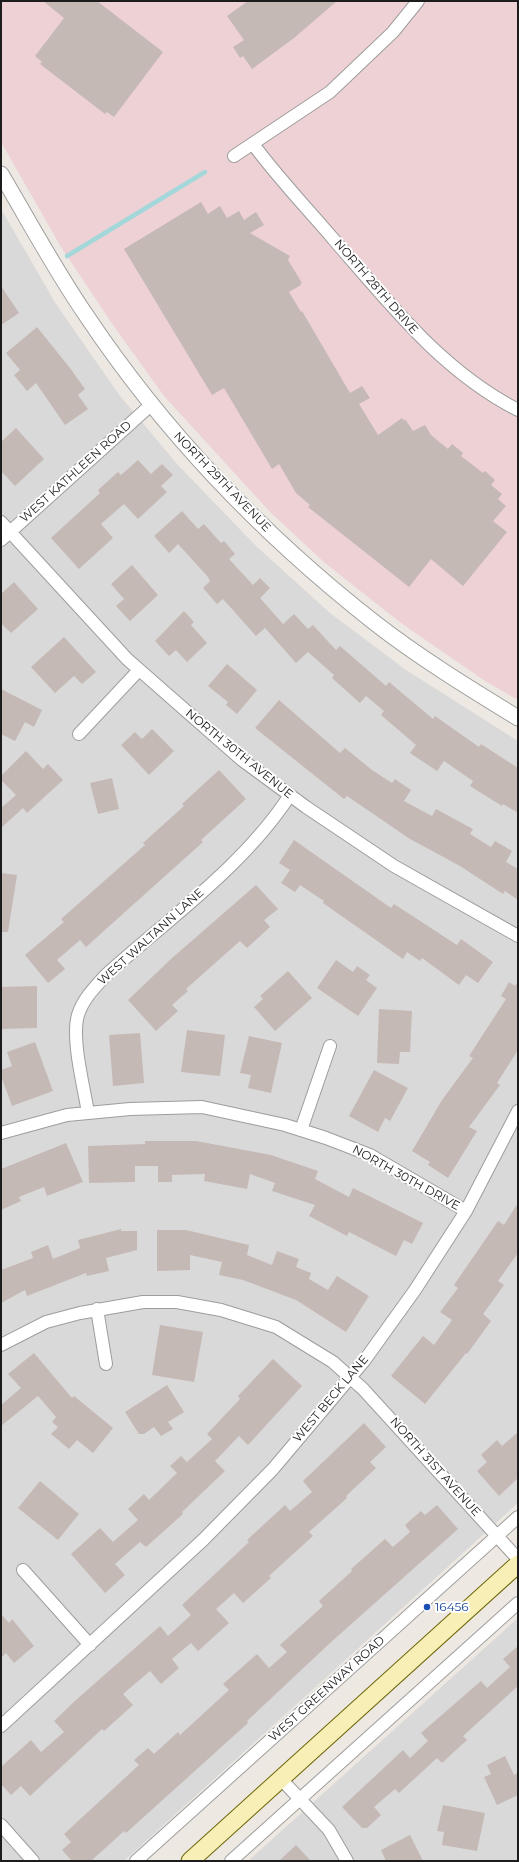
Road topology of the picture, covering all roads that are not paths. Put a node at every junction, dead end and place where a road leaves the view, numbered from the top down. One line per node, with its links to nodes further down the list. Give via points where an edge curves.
1 (418, 1): 2 (street, via 393,32 330,92)
2 (253, 144): 3 (street); 6 (street, NORTH 28TH DRIVE, via 275,174 428,345 469,379)
3 (234, 156)
4 (1, 174): 5 (street, NORTH 29TH AVENUE, via 86,315)
5 (152, 404): 8 (street, WEST KATHLEEN ROAD); 10 (street, NORTH 29TH AVENUE, via 248,511 312,571 382,629)
6 (518, 410)
7 (1, 522): 8 (street, NORTH 30TH AVENUE)
8 (5, 536): 9 (street, NORTH 30TH AVENUE)
9 (139, 670): 11 (street); 12 (street, NORTH 30TH AVENUE, via 237,755)
10 (518, 718)
11 (79, 734)
12 (290, 795): 13 (street, NORTH 30TH AVENUE, via 394,866); 16 (street, WEST WALTANN LANE, via 229,868 106,975 89,994 78,1015 77,1033)
13 (518, 936)
14 (330, 1046): 17 (street)
15 (518, 1111): 19 (street, WEST BECK LANE)
16 (88, 1112): 17 (street, NORTH 30TH DRIVE, via 202,1107); 18 (street, via 67,1115)
17 (301, 1130): 19 (street, NORTH 30TH DRIVE, via 370,1156)
18 (1, 1133)
19 (466, 1211): 23 (street, WEST BECK LANE, via 415,1290)
20 (96, 1309): 21 (street, NORTH 31ST AVENUE, via 46,1322); 22 (street); 23 (street, NORTH 31ST AVENUE, via 143,1302 177,1302 221,1310 276,1327 333,1362)
21 (1, 1345)
22 (106, 1364)
23 (350, 1377): 25 (street, NORTH 31ST AVENUE); 30 (street, WEST BECK LANE, via 273,1469 243,1500)
24 (518, 1517): 25 (street, WEST GREENWAY ROAD)
25 (497, 1536): 26 (street, NORTH 31ST AVENUE); 36 (street, WEST GREENWAY ROAD)
26 (518, 1559)
27 (518, 1564): 32 (main road)
28 (23, 1570): 30 (street)
29 (518, 1604): 33 (street)
30 (90, 1645): 31 (street, WEST BECK LANE)
31 (1, 1726)
32 (281, 1779): 33 (street); 37 (main road)
33 (300, 1798): 38 (street); 39 (street, via 329,1830)
34 (1, 1825): 35 (street)
35 (34, 1861)
36 (136, 1861)
37 (190, 1861)
38 (231, 1861)
39 (348, 1861)

